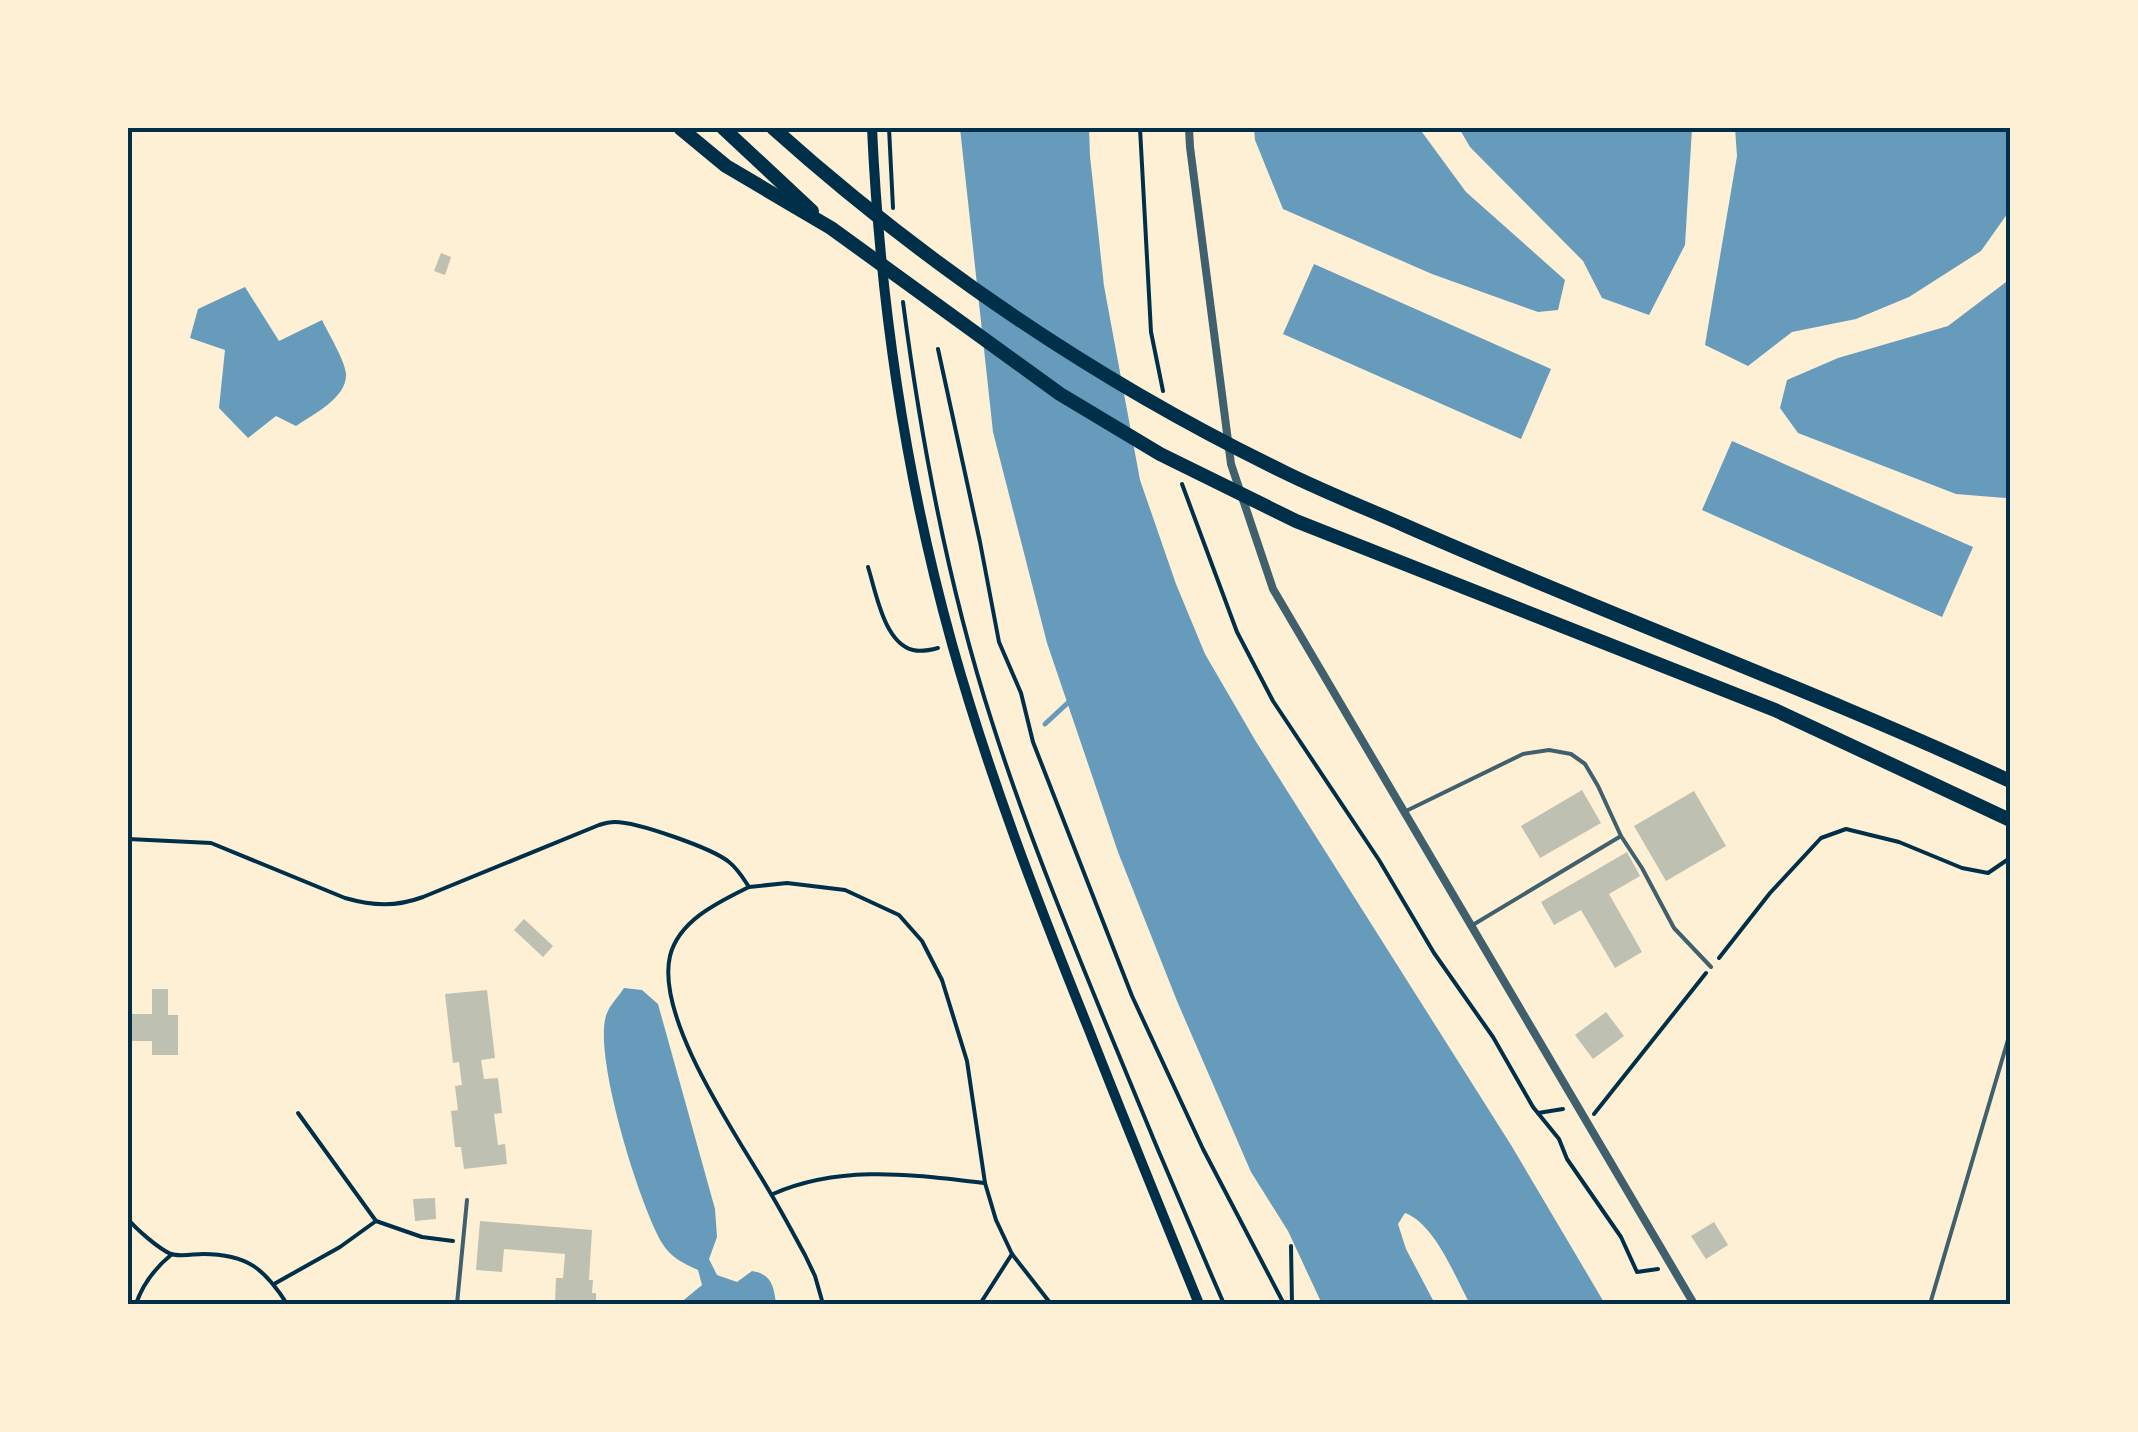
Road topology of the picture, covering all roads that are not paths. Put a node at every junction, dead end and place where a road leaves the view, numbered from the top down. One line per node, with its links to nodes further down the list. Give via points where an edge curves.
1 (680, 128): 6 (highway, via 726,166)
2 (723, 128): 6 (highway)
3 (774, 128): 7 (highway, via 986,297 1143,398 1286,473 1473,556)
4 (872, 128): 16 (main road, via 887,322 905,438 952,644 1008,822)
5 (1190, 128): 8 (street, via 1230,464 1273,589)
6 (830, 228): 9 (highway, via 1060,394 1160,454 1296,521 1775,710)
7 (2010, 781)
8 (1404, 812): 10 (lane, via 1523,754 1549,750 1584,764); 11 (street)
9 (2010, 820)
10 (1621, 836): 11 (lane); 12 (lane, via 1674,928)
11 (1471, 926): 17 (street)
12 (1712, 967)
13 (2010, 1033): 18 (lane)
14 (467, 1200): 15 (lane)
15 (457, 1304)
16 (1199, 1304)
17 (1694, 1304)
18 (1930, 1304)

